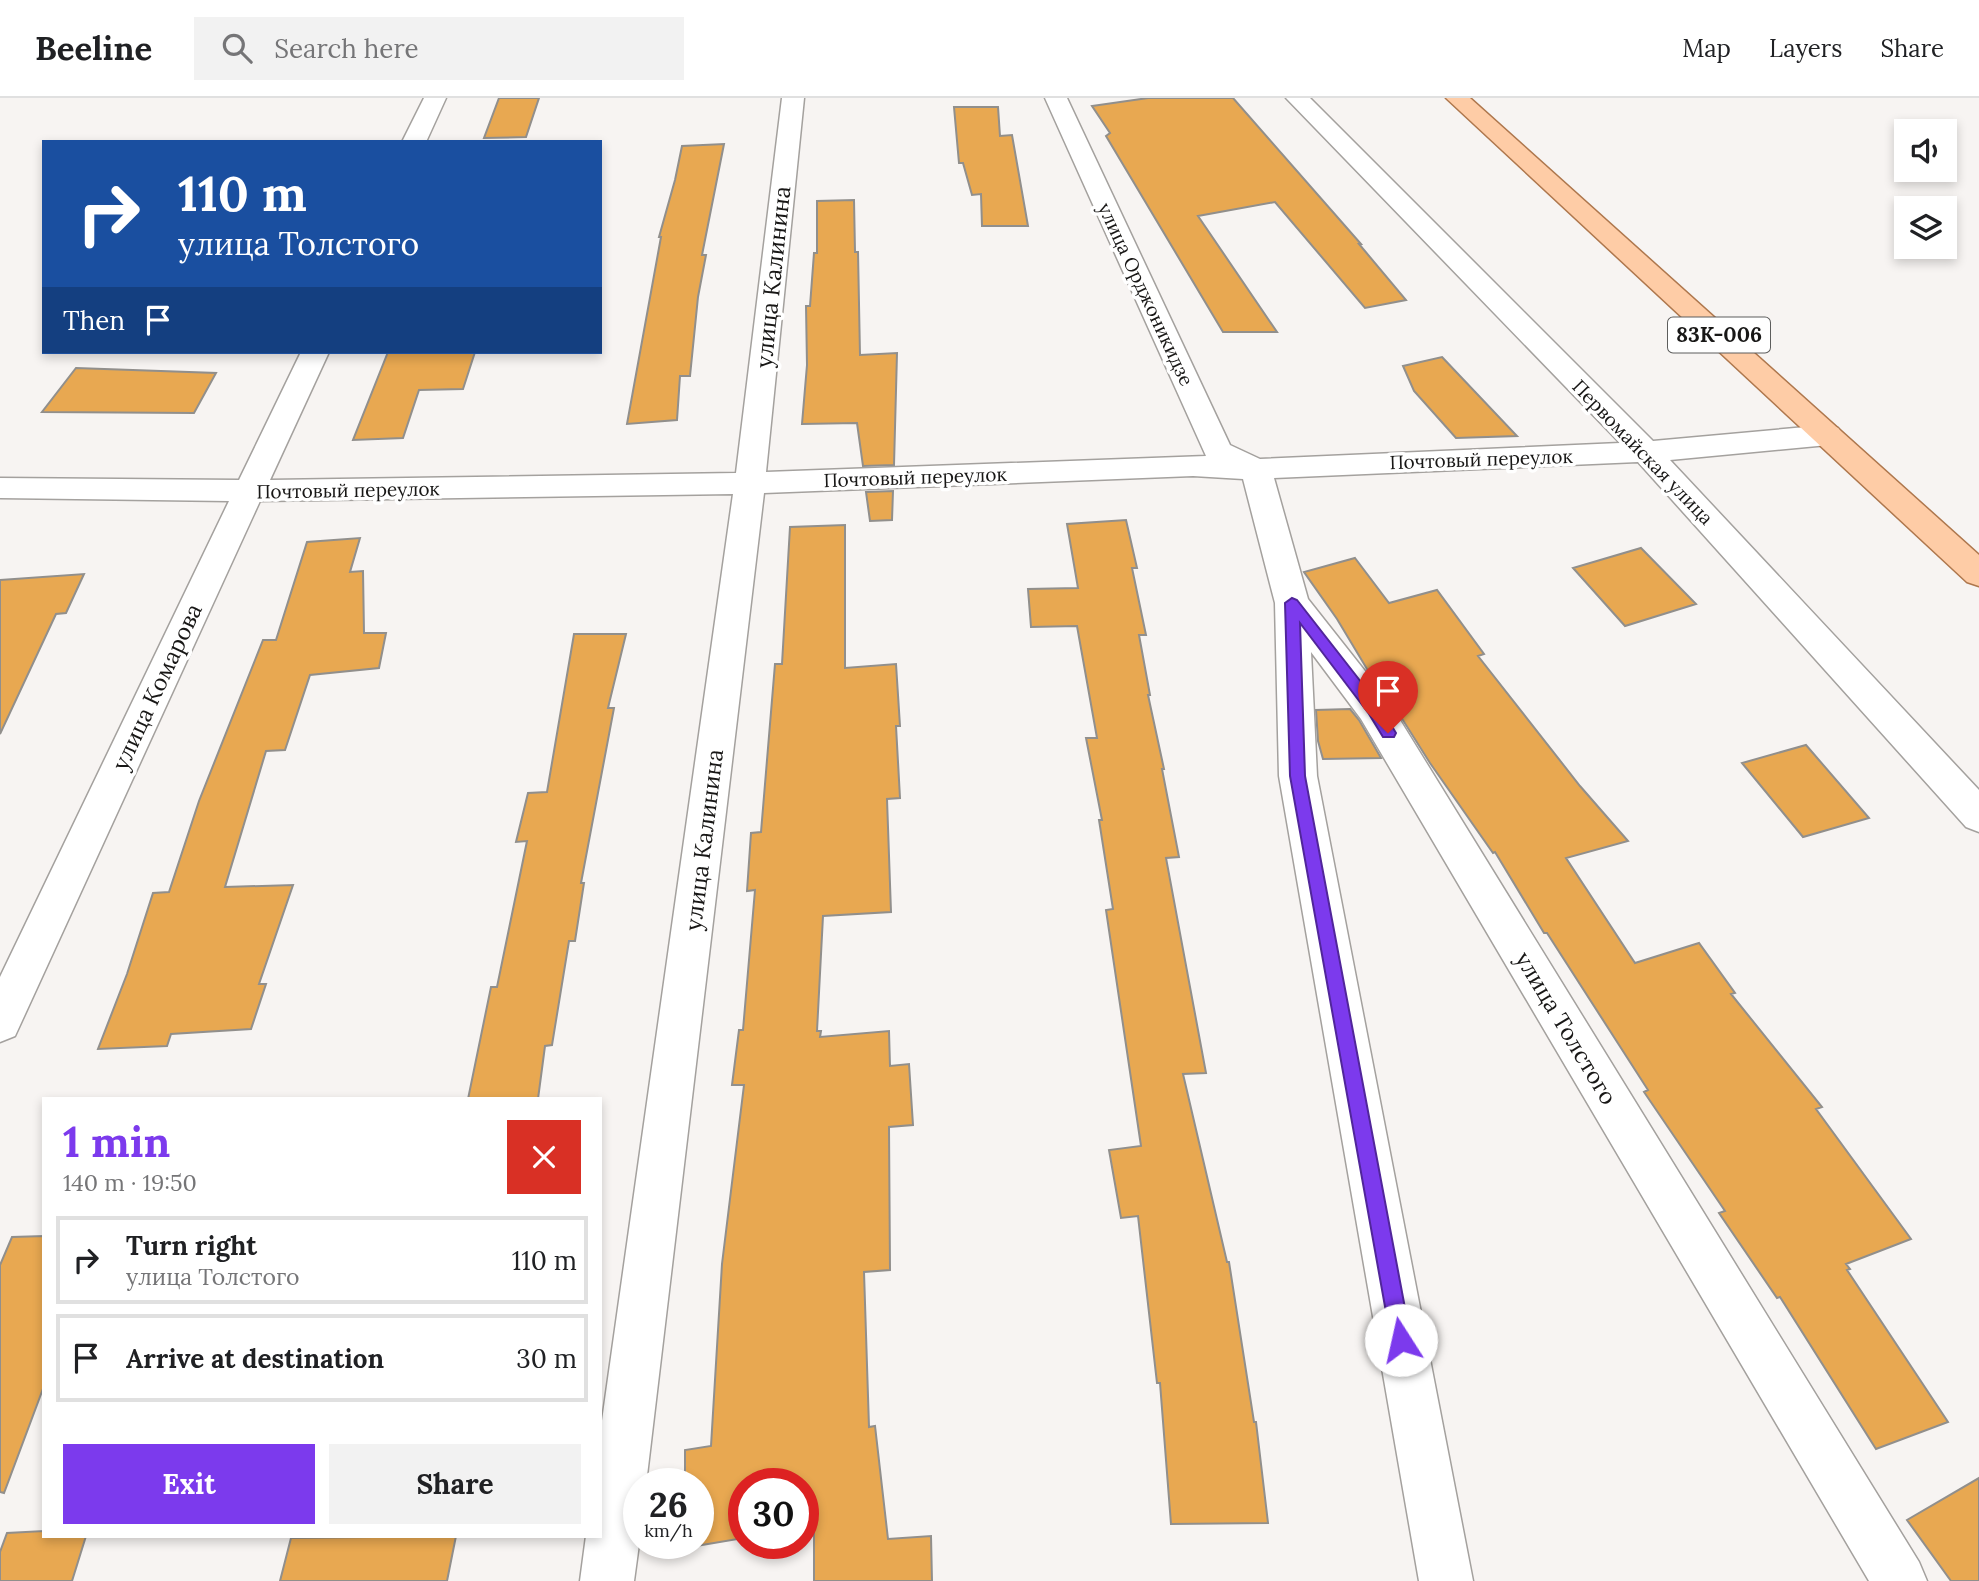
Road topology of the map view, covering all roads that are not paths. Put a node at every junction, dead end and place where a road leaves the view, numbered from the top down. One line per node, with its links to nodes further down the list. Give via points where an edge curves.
1 (435, 98): 6 (street)
2 (793, 98): 11 (street, улица Калинина)
3 (1056, 98): 10 (street, улица Орджоникидзе, via 1218,452)
4 (1297, 98): 9 (street, Первомайская улица)
5 (1457, 98): 8 (main road, 83К-006)
6 (415, 140)
7 (314, 354): 13 (street, улица Комарова)
8 (1828, 435): 9 (street, Почтовый переулок); 14 (main road, 83К-006)
9 (1646, 452): 10 (street, Почтовый переулок); 16 (street, Первомайская улица)
10 (1256, 469): 11 (street, Почтовый переулок, via 1193,466); 15 (street, улица Толстого)
11 (750, 483): 13 (street, Почтовый переулок); 18 (street, улица Калинина)
12 (0, 488): 13 (street, Почтовый переулок)
13 (249, 491): 17 (street, улица Комарова)
14 (1979, 574)
15 (1292, 603): 19 (street, via 1298,776); 20 (street, улица Толстого, via 1374,709)
16 (1979, 816)
17 (0, 1022)
18 (607, 1581)
19 (1446, 1581)
20 (1900, 1581)

